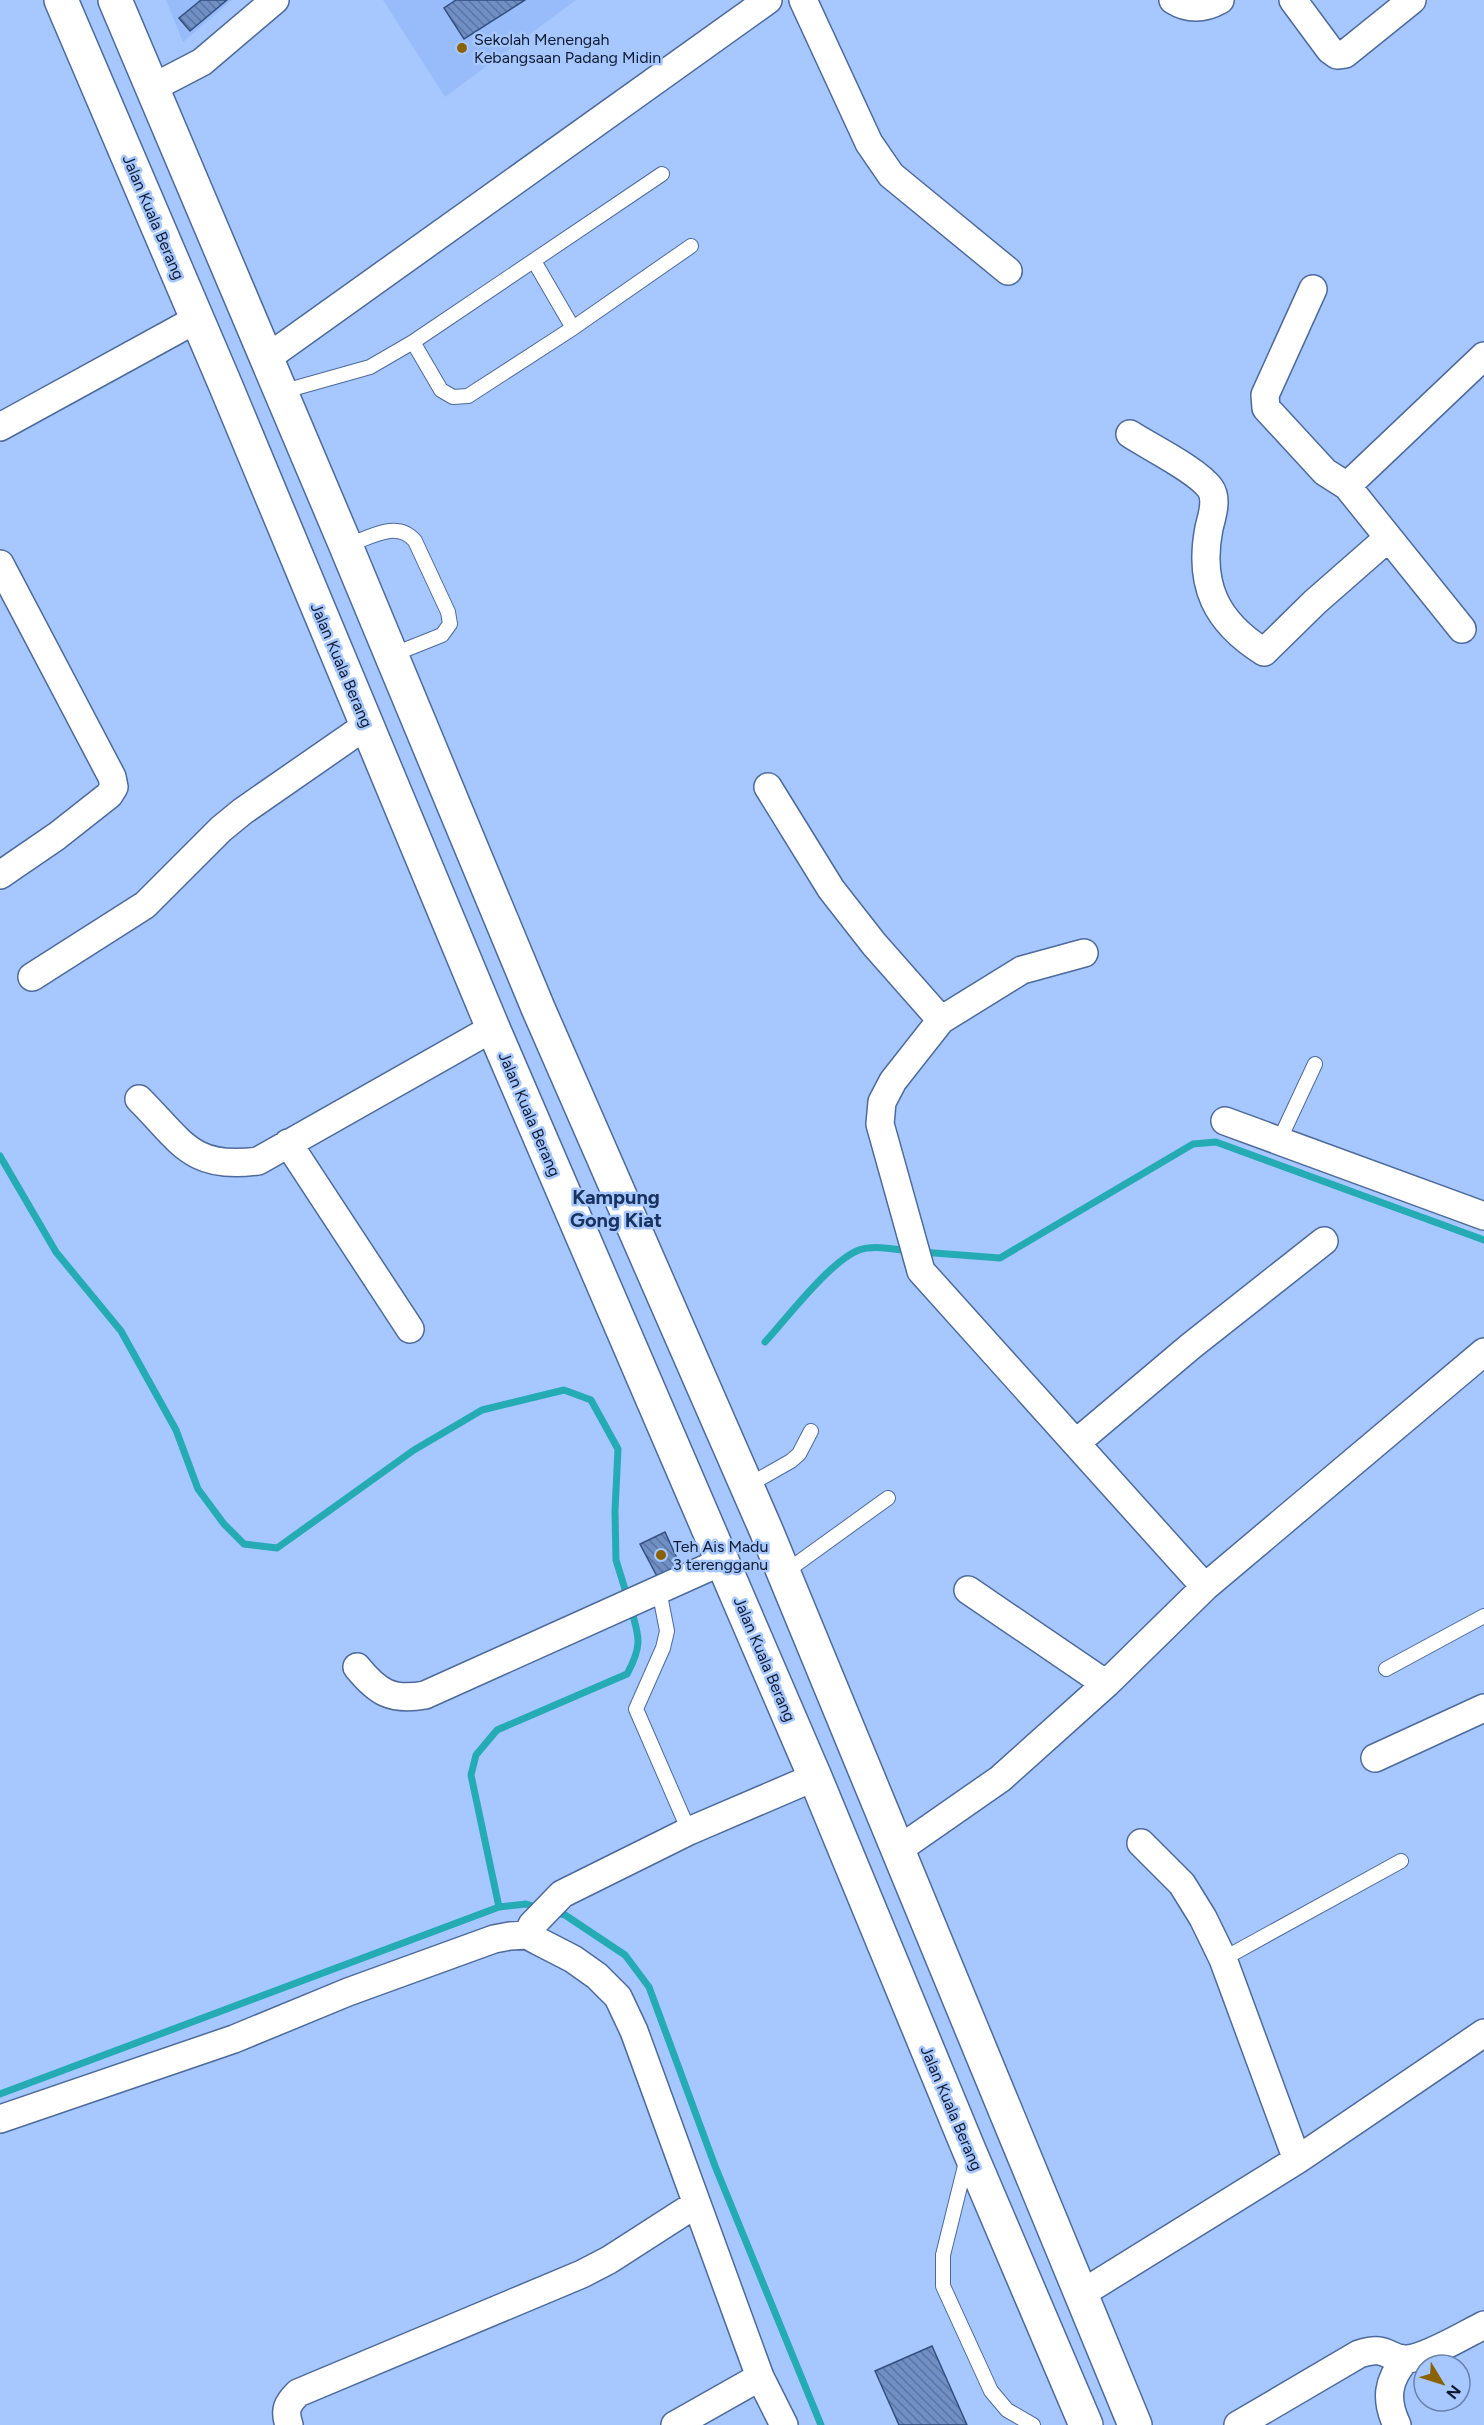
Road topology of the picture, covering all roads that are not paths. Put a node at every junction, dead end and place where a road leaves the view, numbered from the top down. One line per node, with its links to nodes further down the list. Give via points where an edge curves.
1 (61, 0): 16 (highway, Jalan Kuala Berang)
2 (115, 0): 10 (highway)
3 (274, 0): 10 (street, via 202,62)
4 (768, 0): 19 (street)
5 (803, 0): 14 (street, via 869,143 891,175)
6 (1173, 0): 7 (street, via 1197,8)
7 (1220, 0)
8 (1293, 0): 9 (street, via 1337,56 1345,54)
9 (1412, 0)
10 (152, 88): 19 (highway)
11 (662, 174): 13 (lane)
12 (691, 246): 17 (lane)
13 (534, 261): 17 (lane); 18 (lane)
14 (1008, 271)
15 (1313, 289): 24 (street, via 1265,395 1266,408 1325,472)
16 (198, 319): 22 (street); 30 (highway, Jalan Kuala Berang)
17 (573, 328): 18 (lane, via 468,396 453,397 441,390)
18 (413, 342): 21 (lane, via 370,367)
19 (267, 358): 21 (highway)
20 (1483, 360): 24 (street)
21 (281, 392): 26 (highway)
22 (0, 427)
23 (1130, 434): 25 (street, via 1201,478 1212,490 1214,504 1205,567 1212,598 1230,625 1264,652)
24 (1347, 486): 25 (street)
25 (1388, 538): 28 (street)
26 (346, 546): 29 (highway); 29 (lane, via 391,530 408,532 448,612 450,624 441,635)
27 (0, 564): 32 (street, via 114,787 57,836)
28 (1462, 629)
29 (394, 661): 30 (highway, via 391,709); 48 (highway, via 543,1019)
30 (367, 725): 34 (street, via 243,811 145,904); 36 (highway, Jalan Kuala Berang)
31 (768, 787): 35 (street, via 831,889)
32 (0, 875)
33 (1084, 953): 35 (street, via 1022,970)
34 (32, 977)
35 (941, 1020): 47 (street, via 893,1082 882,1102 880,1124 921,1271)
36 (494, 1028): 41 (street); 50 (highway, Jalan Kuala Berang)
37 (1315, 1064): 40 (lane)
38 (139, 1099): 41 (street, via 190,1151 214,1162 258,1161)
39 (1225, 1121): 40 (street)
40 (1279, 1141): 42 (street)
41 (288, 1143): 44 (street)
42 (1484, 1216)
43 (1324, 1241): 47 (street)
44 (410, 1329)
45 (1484, 1352): 52 (street)
46 (811, 1431): 48 (lane, via 791,1461)
47 (1076, 1443): 52 (street)
48 (747, 1486): 51 (highway)
49 (888, 1498): 51 (lane)
50 (723, 1561): 54 (street); 61 (highway, Jalan Kuala Berang)
51 (784, 1573): 64 (highway)
52 (1205, 1587): 58 (street)
53 (968, 1590): 58 (street)
54 (650, 1594): 56 (street, via 425,1695 406,1698 386,1694 369,1683); 62 (lane, via 667,1631 636,1708)
55 (1484, 1616): 57 (lane)
56 (357, 1667)
57 (1386, 1669)
58 (1106, 1684): 64 (street, via 1000,1779)
59 (1484, 1707): 60 (street)
60 (1375, 1758)
61 (815, 1777): 62 (street); 70 (highway, Jalan Kuala Berang)
62 (689, 1831): 66 (street, via 562,1894)
63 (1141, 1843): 67 (street, via 1182,1884)
64 (898, 1850): 73 (highway)
65 (1401, 1861): 67 (lane)
66 (530, 1930): 69 (street, via 494,1939 234,2039); 72 (street, via 597,1976 618,1997)
67 (1223, 1959): 71 (street)
68 (1484, 2033): 71 (street)
69 (0, 2119)
70 (969, 2150): 80 (lane, via 943,2255 943,2286 991,2391 1006,2410); 81 (highway, Jalan Kuala Berang)
71 (1296, 2160): 73 (street)
72 (696, 2204): 76 (street); 77 (street, via 582,2274 298,2393 287,2404)
73 (1081, 2294): 82 (highway)
74 (1484, 2325): 75 (street)
75 (1406, 2359): 83 (street, via 1374,2349 1359,2354); 84 (street, via 1396,2370 1388,2397)
76 (760, 2377): 78 (street); 79 (street)
77 (289, 2425)
78 (675, 2425)
79 (784, 2425)
80 (1033, 2425)
81 (1086, 2425)
82 (1135, 2425)
83 (1238, 2425)
84 (1397, 2425)

